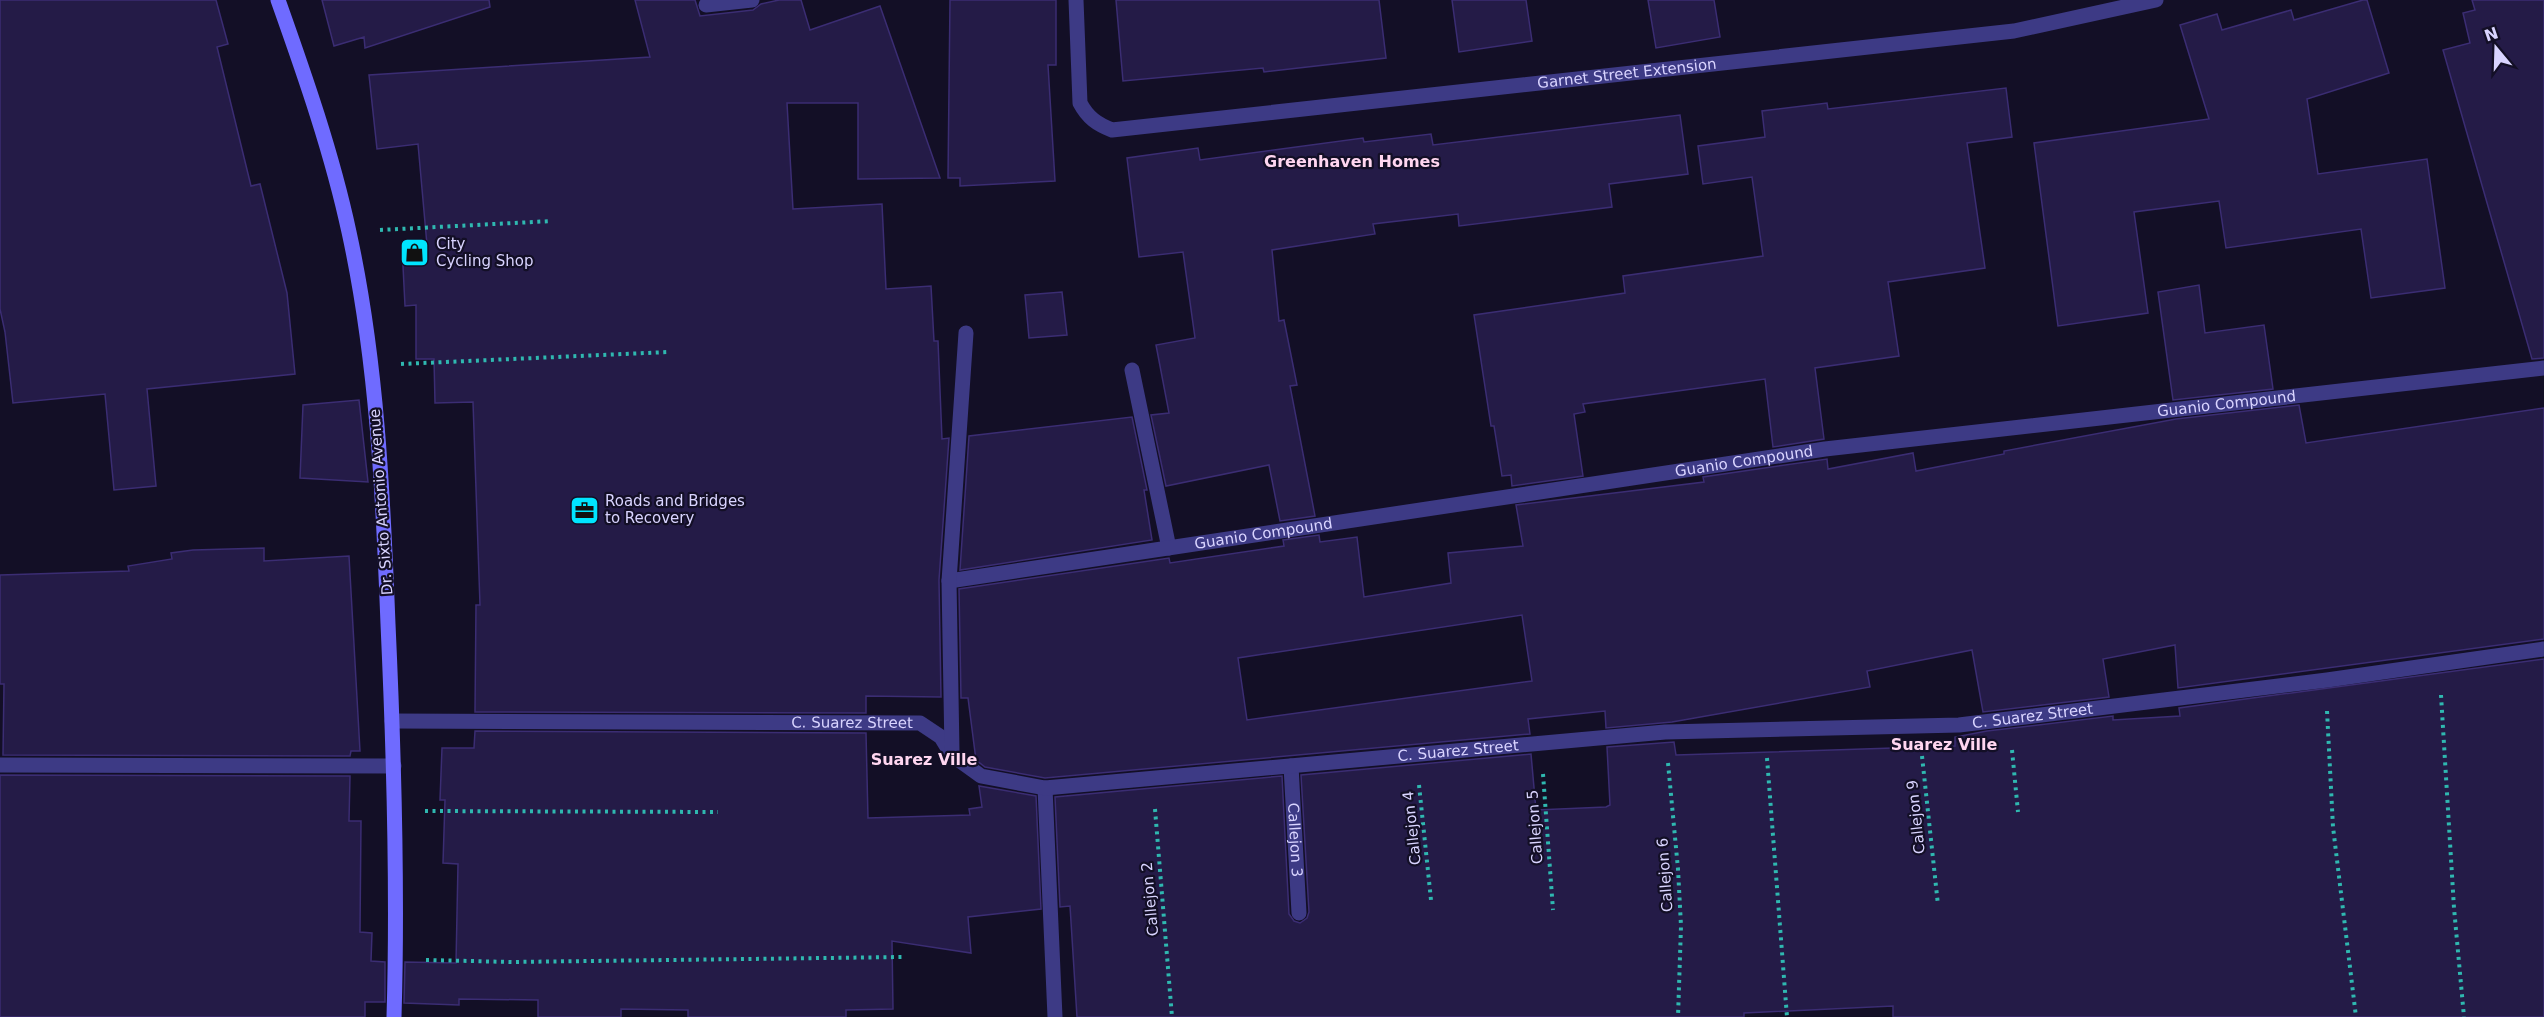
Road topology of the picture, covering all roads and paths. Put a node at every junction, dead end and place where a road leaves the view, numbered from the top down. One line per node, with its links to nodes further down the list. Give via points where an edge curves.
1 (278, 0): 7 (main road, Dr. Sixto Antonio Avenue, via 313,98)
2 (752, 0): 5 (street)
3 (1076, 0): 4 (street, Garnet Street Extension, via 1078,89 1086,114 1112,130 2014,31)
4 (2156, 0)
5 (706, 5)
6 (552, 221): 7 (path)
7 (349, 232): 10 (main road, Dr. Sixto Antonio Avenue)
8 (966, 333): 14 (street)
9 (668, 352): 10 (path)
10 (370, 365): 19 (main road, Dr. Sixto Antonio Avenue, via 383,506)
11 (2544, 368): 13 (street, Guanio Compound, via 1825,449)
12 (1132, 370): 13 (street)
13 (1169, 548): 14 (street, Guanio Compound)
14 (949, 581): 25 (street)
15 (2544, 649): 16 (street, C. Suarez Street)
16 (2438, 664): 17 (street, C. Suarez Street); 46 (path)
17 (2327, 680): 18 (street, C. Suarez Street); 45 (path, via 2333,827)
18 (2009, 719): 20 (street, C. Suarez Street); 33 (path)
19 (392, 721): 25 (street, C. Suarez Street, via 920,723 941,737); 27 (main road, Dr. Sixto Antonio Avenue)
20 (1918, 726): 21 (street, C. Suarez Street); 35 (path, Callejon 9)
21 (1766, 731): 22 (street, C. Suarez Street); 44 (path)
22 (1665, 732): 23 (street, C. Suarez Street); 43 (path, Callejon 6, via 1681,926)
23 (1542, 743): 24 (street, C. Suarez Street); 36 (path, Callejon 5)
24 (1417, 754): 28 (street, C. Suarez Street); 34 (path, Callejon 4)
25 (952, 755): 30 (street, C. Suarez Street, via 981,776)
26 (0, 765): 27 (street)
27 (394, 766): 31 (main road, Dr. Sixto Antonio Avenue)
28 (1290, 766): 29 (street, C. Suarez Street); 37 (street, Callejon 3)
29 (1153, 778): 30 (street, C. Suarez Street); 42 (path, Callejon 2)
30 (1045, 788): 41 (street)
31 (395, 811): 32 (path); 39 (main road, Dr. Sixto Antonio Avenue)
32 (718, 812)
33 (2018, 812)
34 (1431, 900)
35 (1938, 905)
36 (1553, 910)
37 (1299, 913)
38 (903, 957): 39 (path, via 512,962)
39 (396, 959): 40 (main road, Dr. Sixto Antonio Avenue)
40 (394, 1017)
41 (1055, 1017)
42 (1172, 1017)
43 (1678, 1017)
44 (1787, 1017)
45 (2356, 1017)
46 (2464, 1017)

